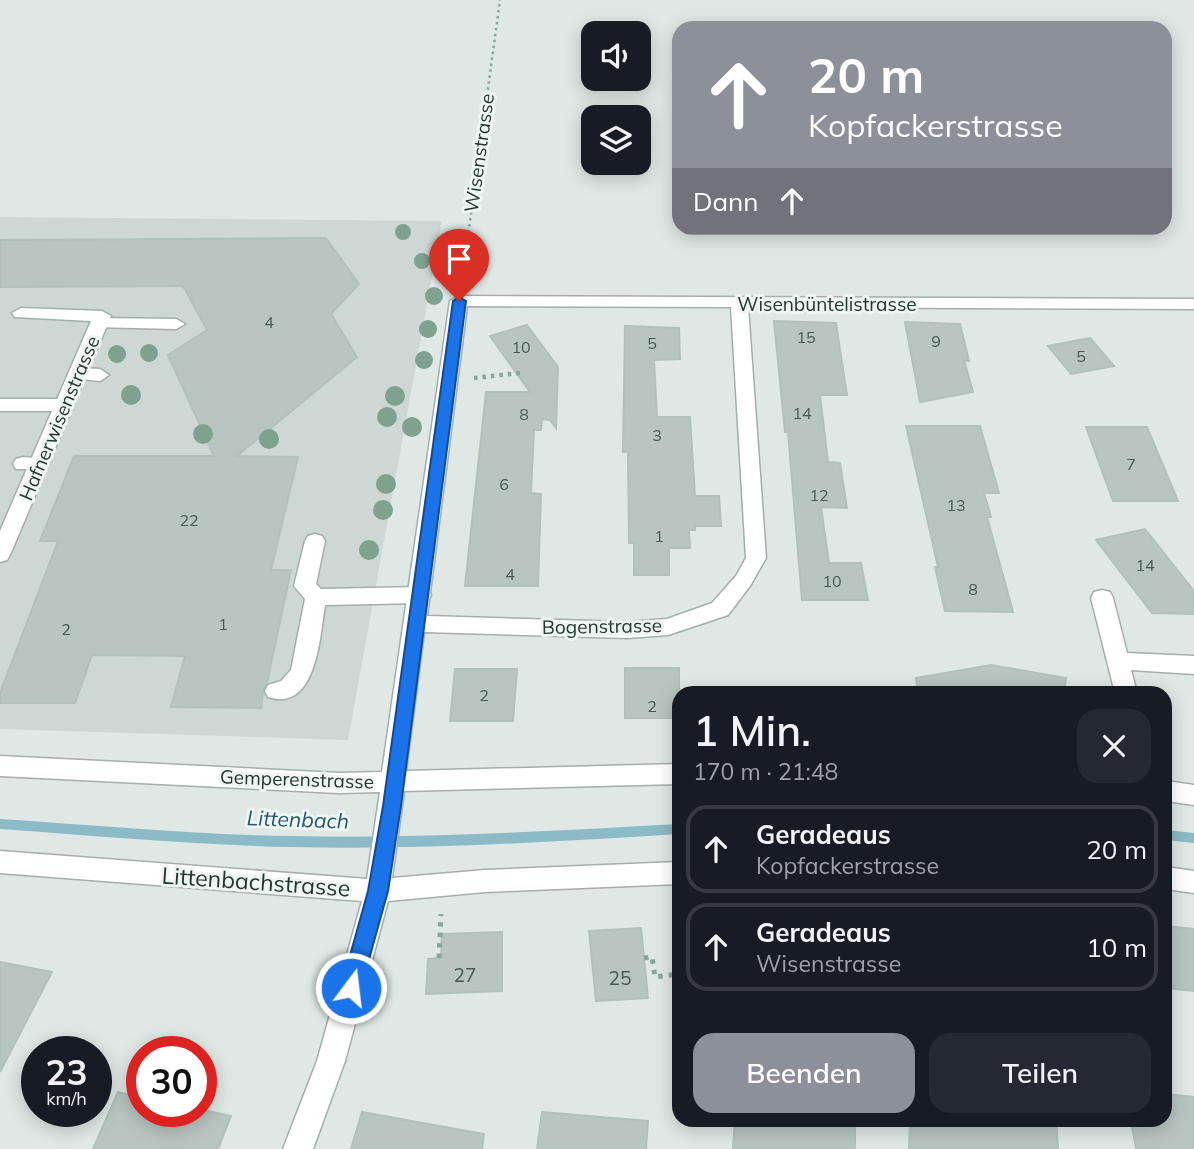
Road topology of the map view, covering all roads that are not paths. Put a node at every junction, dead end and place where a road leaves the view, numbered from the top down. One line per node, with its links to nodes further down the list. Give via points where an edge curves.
1 (738, 304): 2 (street, Wisenbüntelistrasse); 12 (street, Wisenbüntelistrasse, via 459,301); 15 (street, Bogenstrasse, via 756,558 720,609 668,627 627,630)
2 (1194, 304)
3 (21, 313): 4 (street, Hafnerwisenstrasse, via 102,316)
4 (99, 323): 5 (street); 6 (street, Hafnerwisenstrasse)
5 (176, 324)
6 (77, 374): 7 (street); 9 (street, Hafnerwisenstrasse)
7 (100, 375)
8 (0, 405): 9 (street)
9 (64, 405): 11 (street, Hafnerwisenstrasse, via 55,445 31,464)
10 (315, 541): 13 (street, via 305,586)
11 (0, 555)
12 (420, 595): 13 (street); 15 (street)
13 (316, 597): 19 (street, via 302,673 288,689)
14 (1102, 598): 16 (street)
15 (416, 624): 23 (street)
16 (1117, 661): 17 (street); 18 (street)
17 (1194, 665)
18 (1124, 686)
19 (276, 691)
20 (0, 766): 23 (street, Gemperenstrasse, via 339,783)
21 (672, 774): 23 (street, Gemperenstrasse)
22 (1172, 792): 24 (street)
23 (393, 794): 29 (street)
24 (1194, 795)
25 (0, 862): 29 (street, Littenbachstrasse)
26 (672, 873): 29 (street, Littenbachstrasse, via 485,881)
27 (1172, 879): 28 (street)
28 (1194, 882)
29 (378, 891): 30 (street, via 331,1061)
30 (298, 1149)

